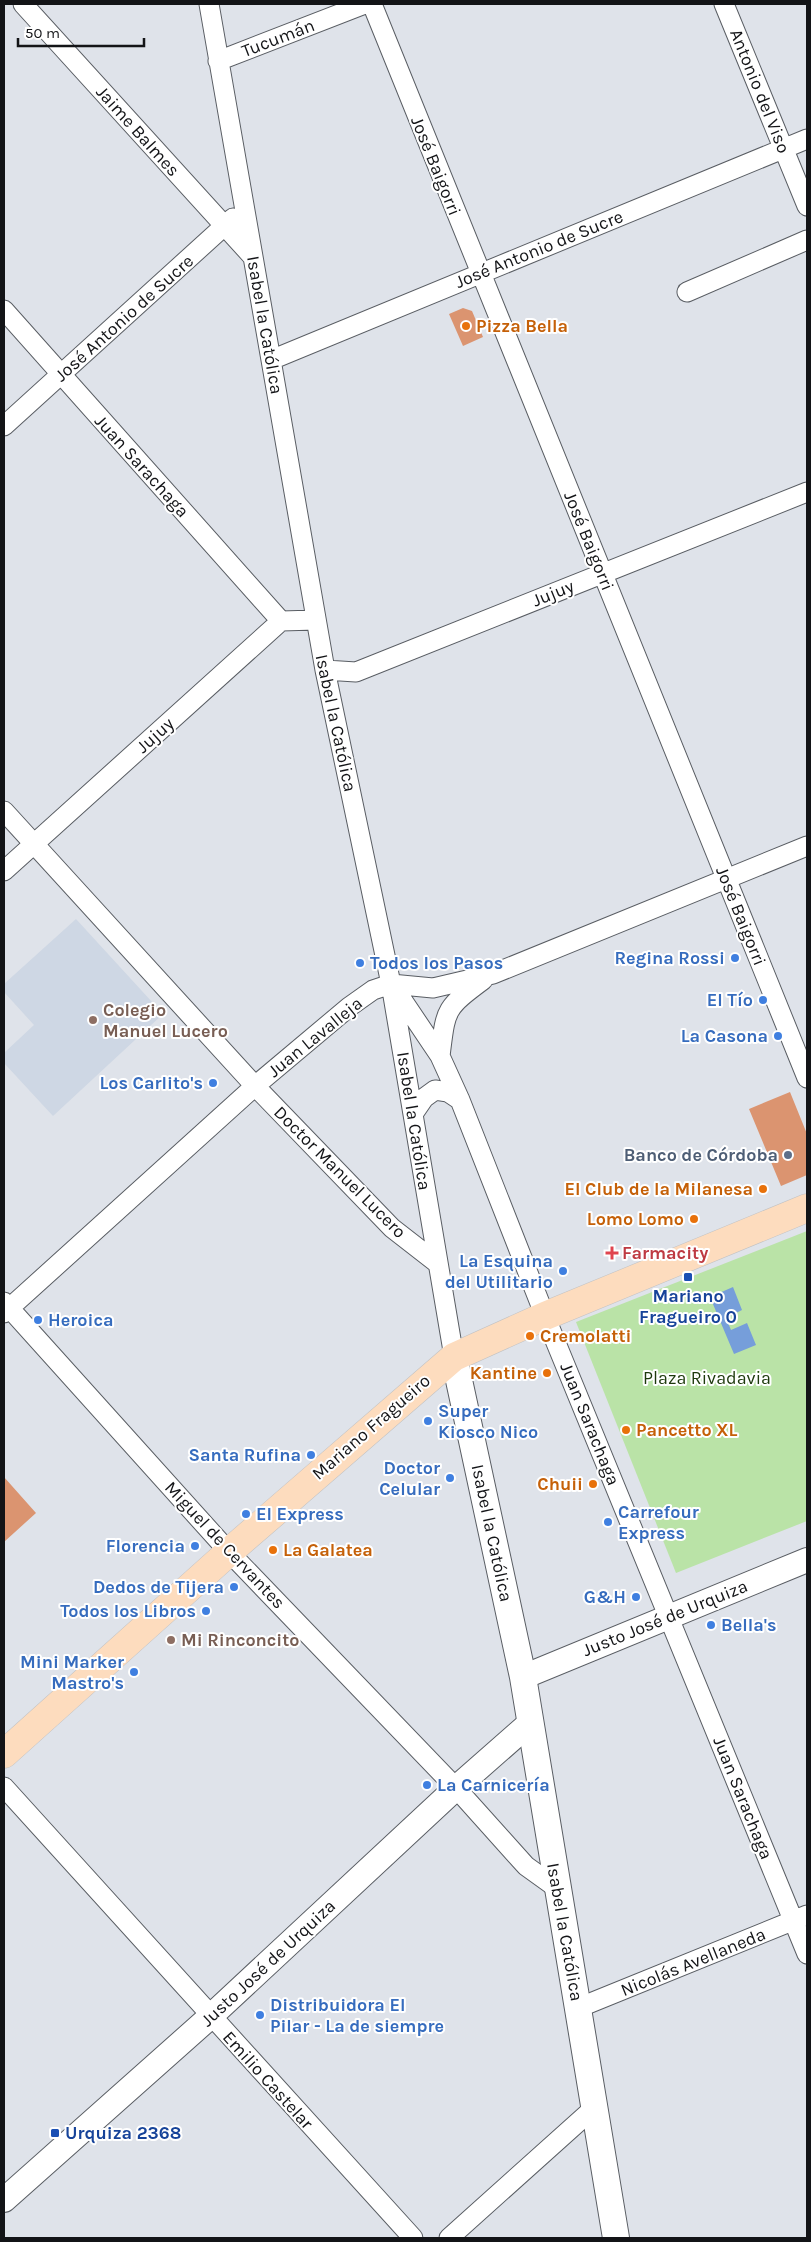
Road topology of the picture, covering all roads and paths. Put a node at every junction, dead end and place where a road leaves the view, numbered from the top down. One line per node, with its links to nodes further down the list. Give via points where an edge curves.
1 (23, 4): 11 (street, Jaime Balmes)
2 (209, 4): 6 (street, Isabel la Católica)
3 (366, 4): 6 (street, Tucumán)
4 (372, 4): 14 (street, José Baigorri)
5 (724, 4): 8 (street, Antonio del Viso)
6 (218, 61): 10 (street, Isabel la Católica)
7 (807, 139): 8 (street, José Antonio de Sucre)
8 (784, 148): 9 (street, Antonio del Viso); 14 (street, José Antonio de Sucre)
9 (807, 206)
10 (244, 209): 11 (street, José Antonio de Sucre); 13 (street, Isabel la Católica)
11 (224, 226): 13 (street, Jaime Balmes); 18 (street, José Antonio de Sucre)
12 (807, 240): 15 (street)
13 (252, 257): 17 (street, Isabel la Católica)
14 (480, 274): 17 (street, José Antonio de Sucre); 21 (street, José Baigorri)
15 (687, 292)
16 (4, 310): 18 (street, Juan Sarachaga)
17 (271, 360): 22 (street, Isabel la Católica)
18 (61, 374): 19 (street, José Antonio de Sucre); 23 (street, Juan Sarachaga)
19 (4, 426)
20 (807, 492): 21 (street, Jujuy)
21 (602, 574): 24 (street, Jujuy, via 356,672); 29 (street, José Baigorri)
22 (316, 620): 23 (street); 24 (street, Isabel la Católica)
23 (281, 622): 26 (street, Jujuy)
24 (325, 670): 31 (street, Isabel la Católica)
25 (4, 811): 26 (street, Doctor Manuel Lucero)
26 (34, 844): 28 (street, Jujuy); 34 (street, Doctor Manuel Lucero)
27 (807, 846): 29 (street, Juan Lavalleja)
28 (4, 871)
29 (726, 880): 30 (street, Juan Lavalleja); 33 (street, José Baigorri)
30 (493, 974): 31 (street, Juan Lavalleja, via 433,988); 32 (street, via 450,1007 444,1022)
31 (391, 984): 32 (street, Juan Sarachaga); 34 (street, Juan Lavalleja, via 373,990 356,1002); 36 (street, Isabel la Católica)
32 (440, 1056): 35 (street, Juan Sarachaga)
33 (807, 1078)
34 (256, 1086): 38 (street, Doctor Manuel Lucero, via 392,1228); 39 (street, Juan Lavalleja)
35 (460, 1100): 36 (street, via 448,1092 435,1090 424,1098); 40 (street, Juan Sarachaga)
36 (413, 1114): 38 (street, Isabel la Católica)
37 (807, 1208): 40 (main road, Mariano Fragueiro)
38 (437, 1263): 41 (street, Isabel la Católica)
39 (6, 1308): 42 (street, Miguel de Cervantes)
40 (546, 1316): 41 (main road, Mariano Fragueiro); 44 (street, Juan Sarachaga)
41 (454, 1357): 42 (main road, Mariano Fragueiro); 45 (main road, Isabel la Católica)
42 (229, 1552): 47 (main road, Mariano Fragueiro); 49 (street, Miguel de Cervantes)
43 (807, 1560): 44 (street, Justo José de Urquiza)
44 (669, 1617): 45 (street, Justo José de Urquiza); 51 (street, Juan Sarachaga)
45 (523, 1677): 46 (main road, Isabel la Católica)
46 (530, 1723): 49 (street, Justo José de Urquiza); 50 (main road, Isabel la Católica)
47 (4, 1754)
48 (4, 1787): 54 (street, Emilio Castelar)
49 (456, 1788): 50 (street, Miguel de Cervantes, via 526,1866); 54 (street, Justo José de Urquiza)
50 (558, 1889): 53 (main road, Isabel la Católica)
51 (800, 1918): 52 (street, Juan Sarachaga); 53 (street, Nicolás Avellaneda)
52 (807, 1954)
53 (578, 2008): 55 (main road, Isabel la Católica)
54 (211, 2016): 56 (street, Justo José de Urquiza); 57 (street, Emilio Castelar)
55 (594, 2108): 58 (street); 59 (main road, Isabel la Católica)
56 (4, 2200)
57 (412, 2238)
58 (449, 2238)
59 (616, 2238)

